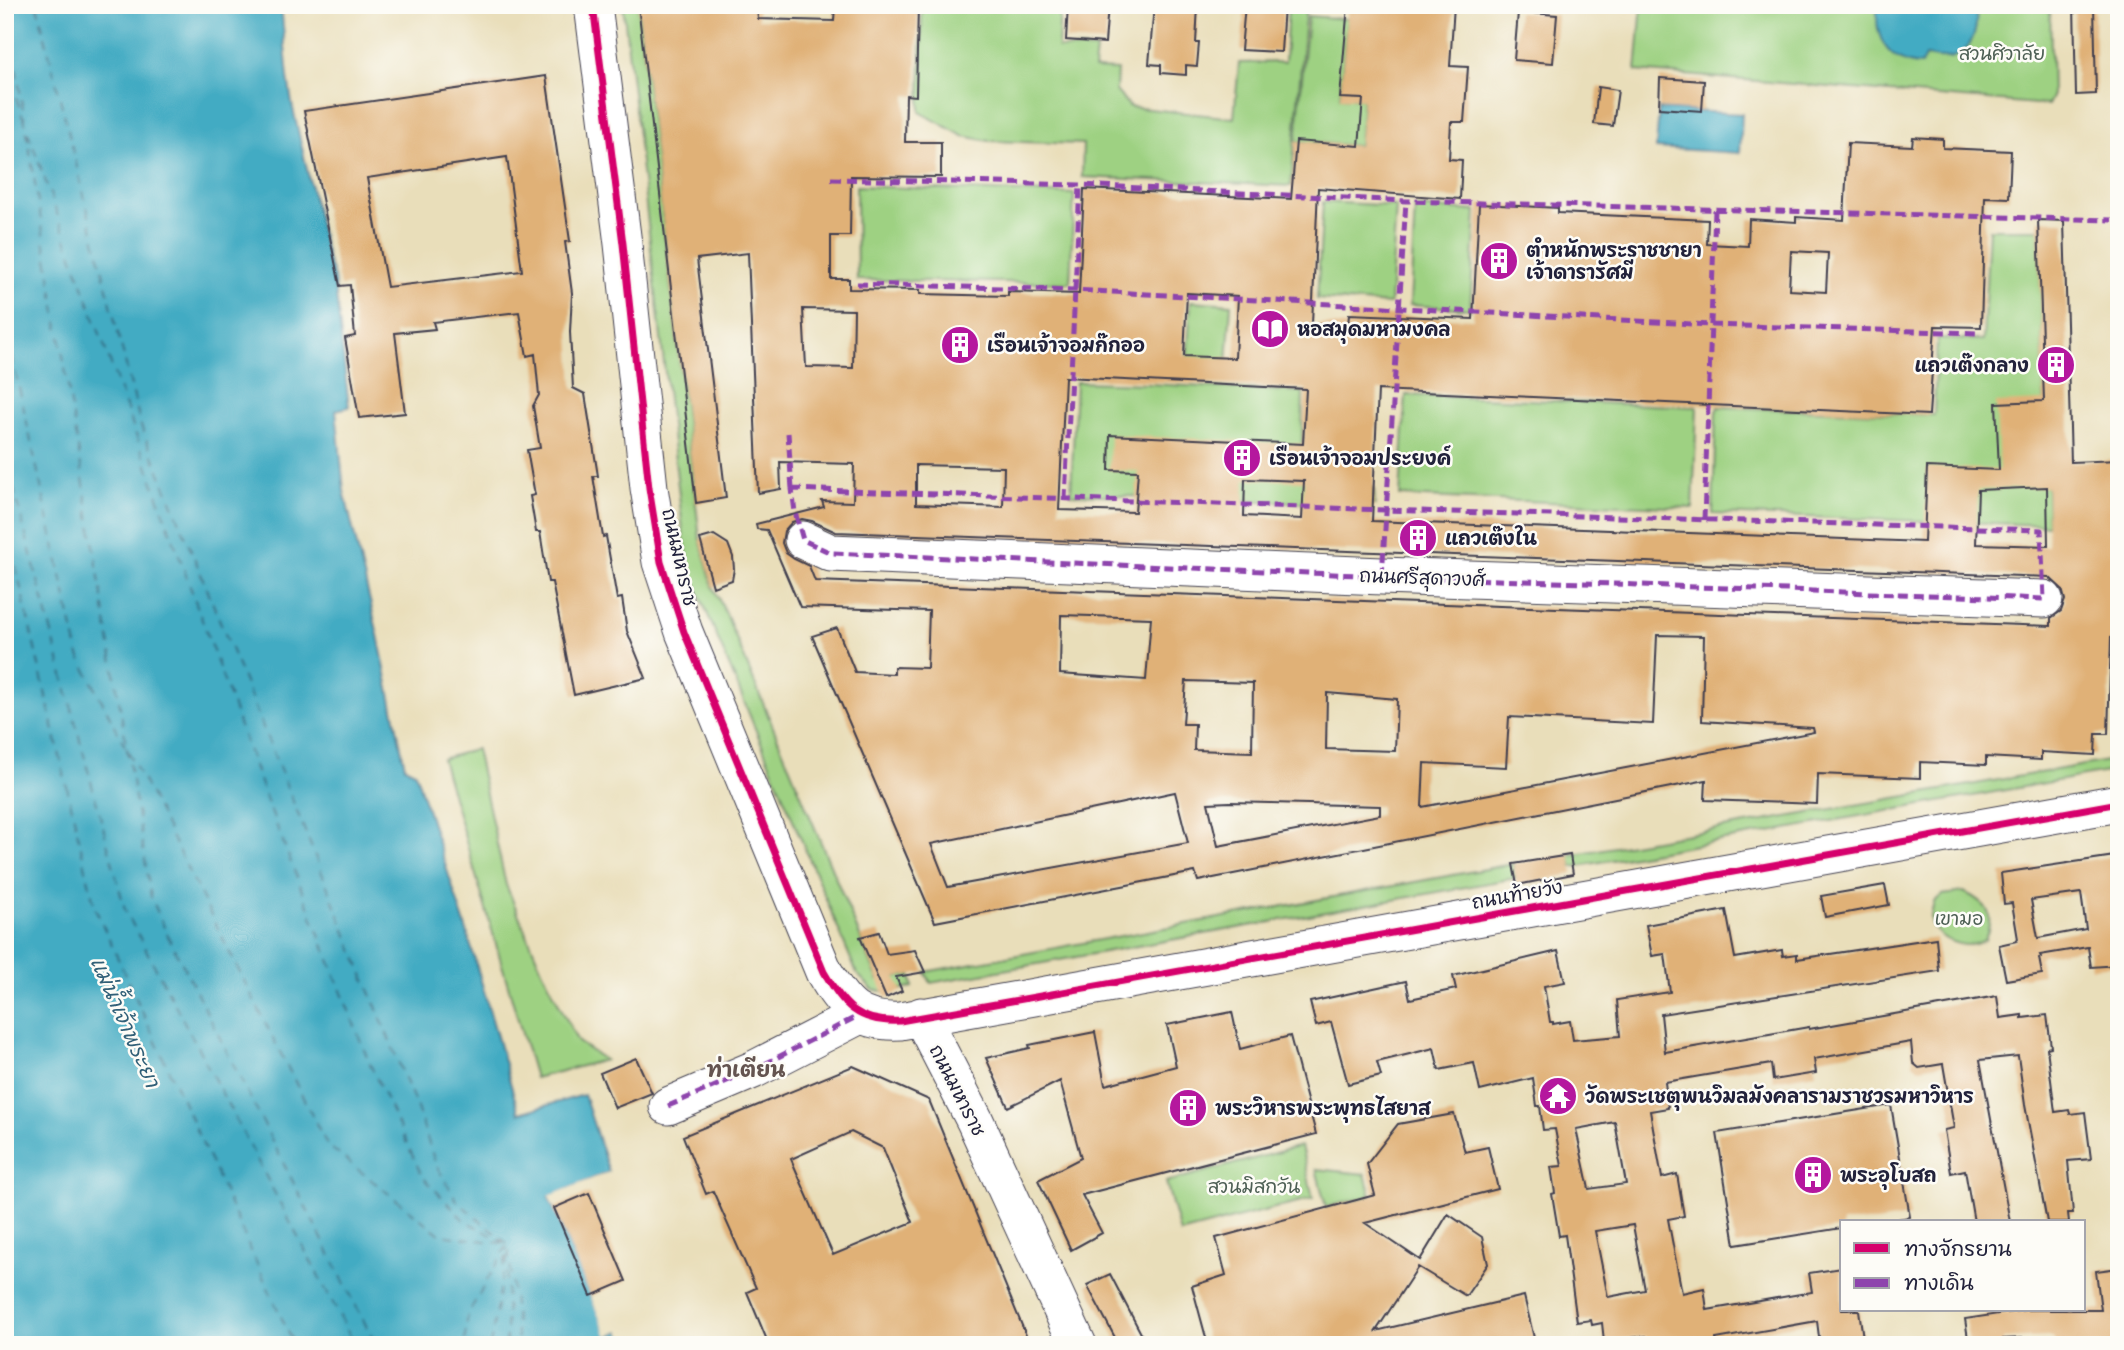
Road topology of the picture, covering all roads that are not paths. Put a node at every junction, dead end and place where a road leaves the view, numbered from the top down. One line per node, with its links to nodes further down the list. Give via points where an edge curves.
1 (593, 5): 5 (street, ถนนมหาราช, via 661,562 684,632 824,972 838,996)
2 (803, 540): 3 (street, ถนนศรีสุดาวงศ์, via 831,553)
3 (2044, 599)
4 (2119, 803): 6 (street, ถนนท้ายวัง)
5 (860, 1015): 6 (street, via 880,1022); 7 (street, via 753,1070)
6 (921, 1016): 8 (street, ถนนมหาราช, via 975,1121)
7 (668, 1106)
8 (1078, 1345)

